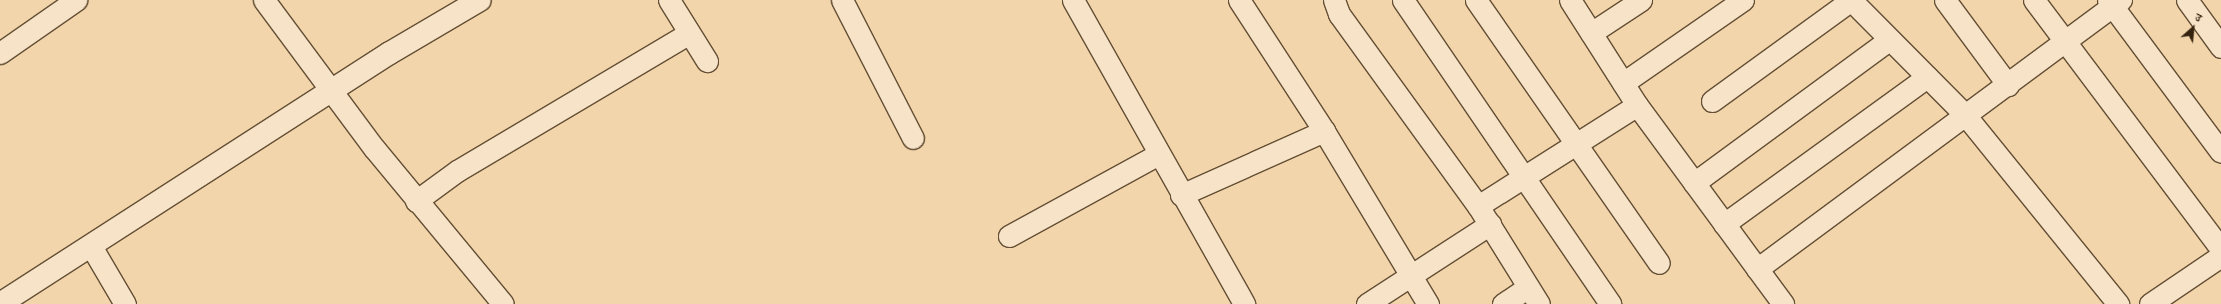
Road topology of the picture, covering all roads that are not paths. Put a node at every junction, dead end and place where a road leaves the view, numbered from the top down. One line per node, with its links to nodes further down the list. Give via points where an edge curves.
1 (76, 0): 24 (street)
2 (264, 0): 29 (street, via 299,43)
3 (480, 0): 29 (street)
4 (669, 0): 19 (street)
5 (842, 0): 34 (street)
6 (1073, 0): 37 (street)
7 (1239, 0): 33 (street)
8 (1334, 0): 42 (street, via 1339,14)
9 (1403, 0): 38 (street)
10 (1476, 0): 35 (street)
11 (1570, 0): 20 (street)
12 (1641, 0): 20 (street)
13 (1743, 0): 27 (street)
14 (1851, 0): 21 (street); 30 (street)
15 (1945, 0): 28 (street)
16 (2034, 0): 22 (street)
17 (2187, 0): 23 (street)
18 (2114, 2): 22 (street); 36 (street)
19 (689, 33): 25 (street); 41 (street, via 456,171)
20 (1591, 33): 27 (street)
21 (1889, 40): 26 (street); 39 (street)
22 (2065, 43): 28 (street); 47 (street)
23 (2221, 47)
24 (0, 53)
25 (707, 61)
26 (1927, 77): 32 (street); 44 (street)
27 (1623, 83): 31 (street)
28 (2008, 84): 32 (street)
29 (331, 92): 41 (street); 46 (street)
30 (1712, 101)
31 (1637, 105): 35 (street); 39 (street)
32 (1966, 116): 50 (street); 62 (street)
33 (1324, 131): 40 (street); 51 (street)
34 (913, 138)
35 (1576, 142): 38 (street); 49 (street)
36 (2221, 152)
37 (1159, 154): 40 (street); 45 (street)
38 (1523, 177): 42 (street); 60 (street)
39 (1694, 183): 44 (street)
40 (1181, 195): 56 (street)
41 (416, 201): 55 (street)
42 (1478, 206): 43 (street)
43 (1490, 224): 51 (street); 52 (street)
44 (1724, 224): 50 (street)
45 (1009, 236)
46 (91, 246): 53 (street); 54 (street)
47 (2221, 249)
48 (2221, 256): 63 (street)
49 (1659, 263)
50 (1757, 269): 61 (street)
51 (1412, 275): 57 (street); 58 (street)
52 (1534, 295): 59 (street)
53 (0, 304)
54 (125, 304)
55 (503, 304)
56 (1244, 304)
57 (1367, 304)
58 (1428, 304)
59 (1503, 304)
60 (1610, 304)
61 (1782, 304)
62 (2118, 304)
63 (2150, 304)

